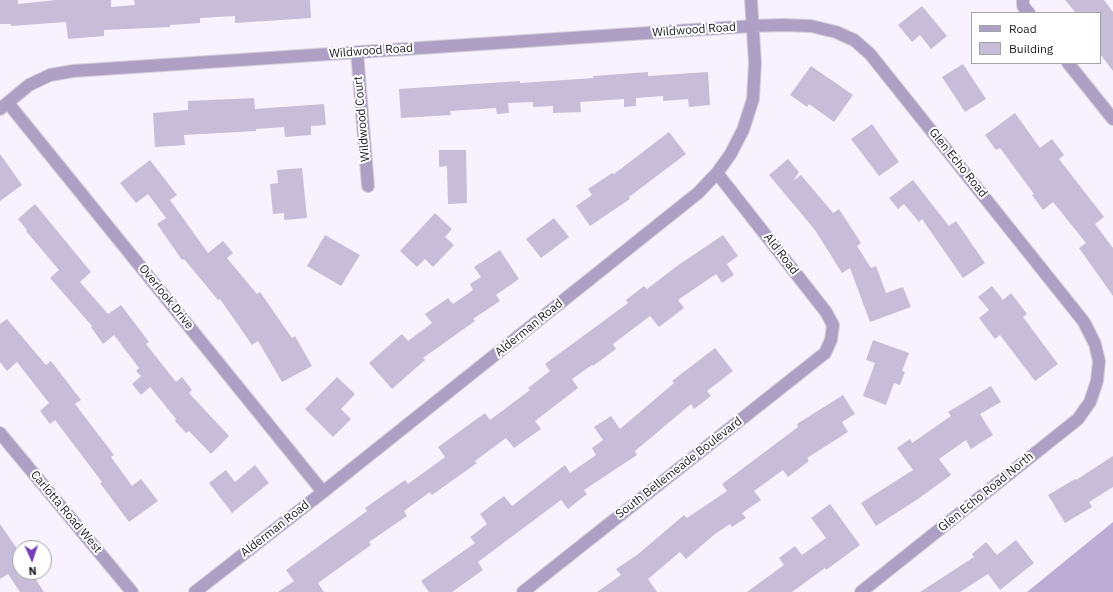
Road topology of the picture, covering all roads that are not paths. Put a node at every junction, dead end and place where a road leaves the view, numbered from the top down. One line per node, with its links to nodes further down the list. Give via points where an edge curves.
1 (751, 0): 4 (street, Alderman Road)
2 (1023, 0): 3 (street, via 1023,6)
3 (1028, 12)
4 (753, 26): 5 (street, Wildwood Road); 9 (street, Alderman Road, via 755,63 752,99 743,130); 12 (street, Glen Echo Road, via 811,26 836,32 854,40 870,54 1084,322 1095,344 1099,361)
5 (357, 52): 7 (street, Wildwood Road, via 73,71 50,75 29,85); 10 (street, Wildwood Court)
6 (1069, 64): 8 (street)
7 (4, 106): 14 (street, Overlook Drive)
8 (1113, 119)
9 (717, 173): 11 (street, Ald Road, via 826,312 833,325); 14 (street, Alderman Road, via 698,193)
10 (368, 186)
11 (831, 340): 17 (street, South Bellemeade Boulevard, via 825,353)
12 (1097, 381): 18 (street, Glen Echo Road North, via 1090,402 1078,419)
13 (0, 433): 15 (street, Carlotta Road West)
14 (323, 492): 16 (street, Alderman Road)
15 (132, 592)
16 (195, 592)
17 (523, 592)
18 (861, 592)

